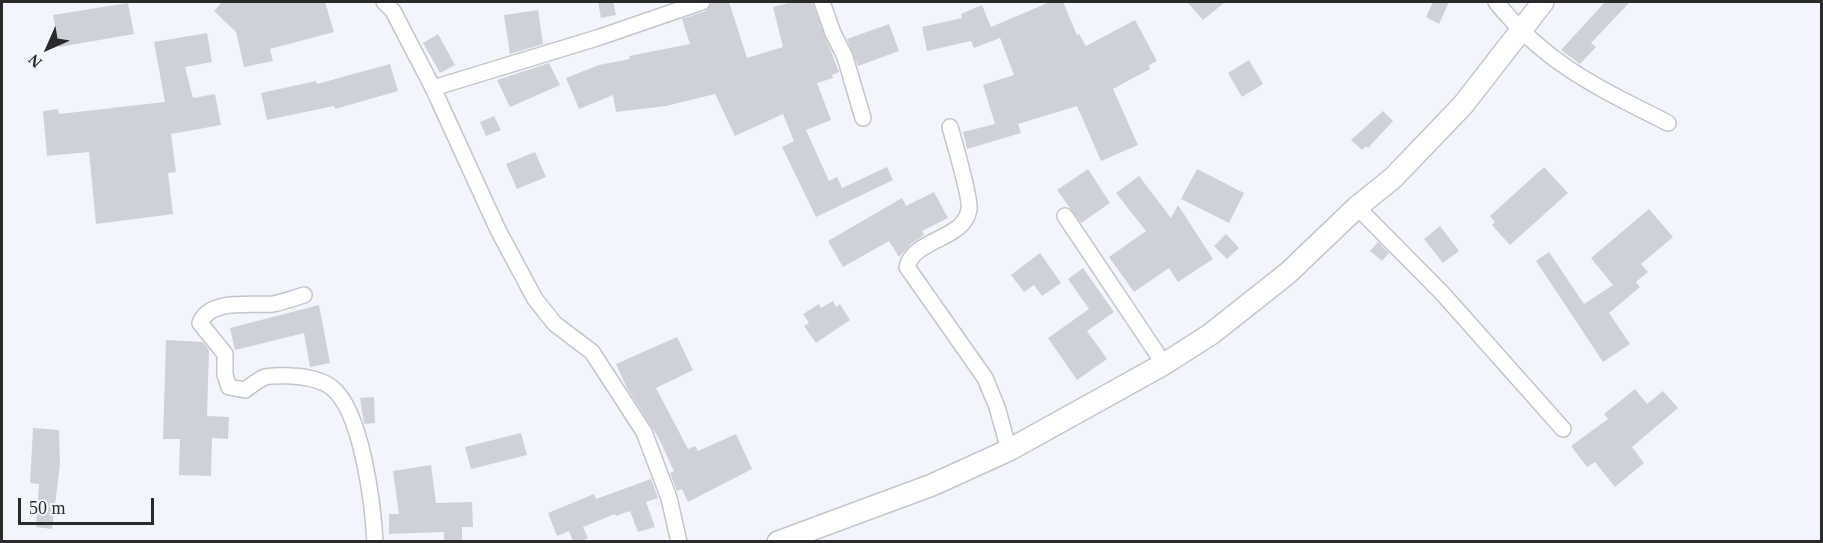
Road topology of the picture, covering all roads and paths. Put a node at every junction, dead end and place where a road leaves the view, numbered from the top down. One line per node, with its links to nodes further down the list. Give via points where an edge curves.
1 (384, 2): 7 (street, via 393,11)
2 (702, 2): 7 (street)
3 (822, 2): 8 (street, via 845,57)
4 (1496, 2): 6 (street)
5 (1543, 2): 6 (main road)
6 (1520, 31): 9 (street, via 1565,69); 11 (main road, via 1463,105 1393,178)
7 (433, 88): 18 (street, via 535,300 555,324 592,352 645,432 669,498)
8 (863, 118)
9 (1668, 123)
10 (950, 127): 16 (street, via 969,208 962,224 915,253 907,267 985,378)
11 (1357, 207): 14 (main road, via 1288,273 1211,334); 15 (street, via 1443,294)
12 (1065, 216): 14 (street)
13 (304, 295): 17 (street, via 274,303 217,307 200,323 225,354 229,387 245,390 264,375 301,376 332,387 348,410 364,457)
14 (1164, 364): 16 (main road)
15 (1563, 429)
16 (1009, 450): 19 (main road, via 932,485)
17 (375, 542)
18 (679, 542)
19 (778, 542)

